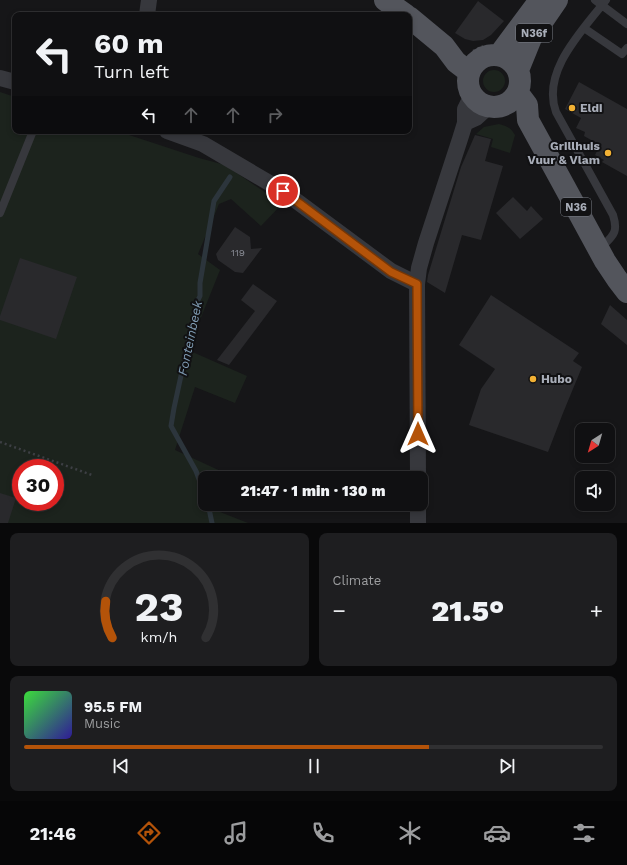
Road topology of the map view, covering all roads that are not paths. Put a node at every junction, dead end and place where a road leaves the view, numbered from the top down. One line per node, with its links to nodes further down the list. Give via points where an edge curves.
1 (149, 0): 6 (street)
2 (385, 0): 7 (main road)
3 (540, 0): 12 (main road, N36f)
4 (557, 0): 13 (main road, N36f, via 531,38)
5 (601, 2): 9 (lane); 10 (lane)
6 (147, 12)
7 (402, 12)
8 (412, 19): 12 (main road, via 444,46)
9 (627, 24)
10 (584, 28): 11 (lane, via 622,54); 20 (lane, via 568,48 557,71 553,89 554,106 613,215 615,230)
11 (627, 48)
12 (485, 57): 13 (main road, via 511,60); 16 (main road, N36, via 468,80 469,88)
13 (518, 70): 16 (main road, via 521,82)
14 (0, 78): 15 (street)
15 (12, 81)
16 (496, 100): 20 (main road, N36, via 527,105 528,120); 21 (street, via 465,109 465,123 426,243)
17 (32, 134): 19 (lane)
18 (176, 134): 21 (street, via 203,144 283,191 391,272)
19 (0, 213)
20 (599, 250): 22 (main road, N36)
21 (417, 284): 23 (street)
22 (627, 292)
23 (418, 471)
24 (418, 511): 25 (street)
25 (418, 523)

